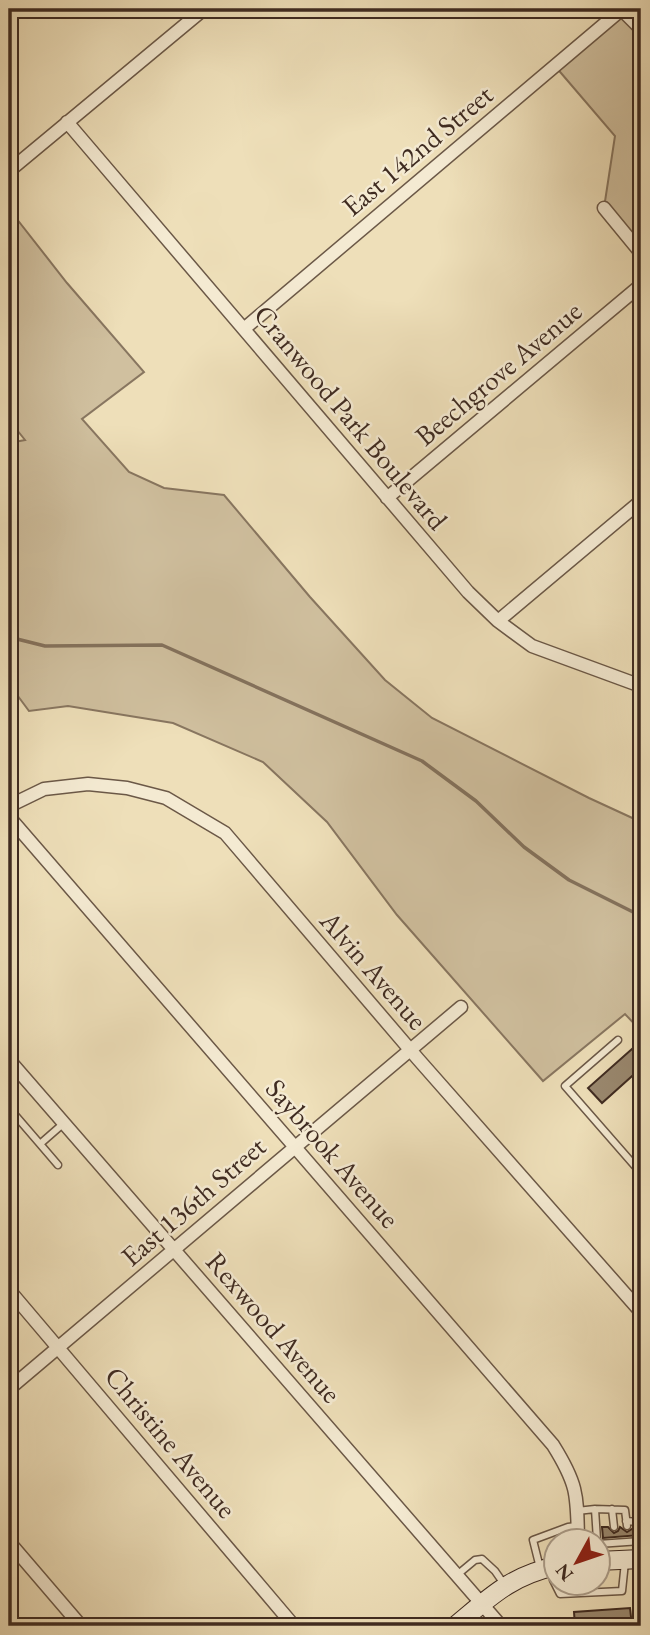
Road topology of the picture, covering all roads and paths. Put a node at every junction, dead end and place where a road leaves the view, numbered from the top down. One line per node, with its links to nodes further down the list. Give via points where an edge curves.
1 (204, 9): 4 (street)
2 (621, 9): 3 (street); 9 (street, East 142nd Street)
3 (641, 29)
4 (67, 122): 5 (street); 9 (street, Cranwood Park Boulevard)
5 (9, 172)
6 (604, 208): 7 (street)
7 (641, 253)
8 (641, 285): 10 (street, Beechgrove Avenue)
9 (245, 328): 10 (street, Cranwood Park Boulevard)
10 (387, 498): 12 (street, Cranwood Park Boulevard)
11 (641, 500): 12 (street)
12 (498, 621): 13 (street, Cranwood Park Boulevard, via 532,646)
13 (641, 686)
14 (9, 806): 18 (street, Alvin Avenue, via 44,789 88,784 166,798 189,811 225,833)
15 (9, 817): 23 (street, Saybrook Avenue)
16 (461, 1007): 18 (street, East 136th Street)
17 (618, 1040): 25 (lane, via 565,1086)
18 (410, 1050): 23 (street, East 136th Street); 28 (street, Alvin Avenue)
19 (9, 1060): 21 (street, Rexwood Avenue)
20 (9, 1108): 22 (lane)
21 (64, 1123): 22 (lane); 26 (street, Rexwood Avenue)
22 (40, 1144): 24 (lane)
23 (294, 1146): 26 (street, East 136th Street); 33 (street, Saybrook Avenue, via 553,1445 570,1473)
24 (58, 1165)
25 (641, 1173)
26 (174, 1249): 29 (street, East 136th Street); 44 (street, Rexwood Avenue)
27 (9, 1290): 29 (street, Christine Avenue)
28 (641, 1312)
29 (59, 1347): 30 (street, East 136th Street); 49 (street, Christine Avenue)
30 (9, 1389)
31 (595, 1509): 32 (lane); 33 (lane); 35 (lane)
32 (612, 1509): 36 (lane); 37 (lane, via 625,1510 627,1524 640,1522)
33 (577, 1511): 34 (street, Saybrook Avenue)
34 (577, 1526)
35 (596, 1526)
36 (614, 1527)
37 (641, 1527)
38 (542, 1537): 42 (lane, via 533,1541)
39 (641, 1541): 41 (lane, via 628,1540)
40 (9, 1542): 48 (street)
41 (623, 1552): 46 (lane, via 622,1591)
42 (542, 1555)
43 (542, 1571): 45 (street)
44 (457, 1575): 45 (lane, via 482,1559); 47 (street, Rexwood Avenue)
45 (506, 1585): 47 (street)
46 (612, 1591)
47 (482, 1604): 50 (street); 51 (street, Rexwood Avenue)
48 (81, 1626)
49 (294, 1626)
50 (455, 1626)
51 (501, 1626)

